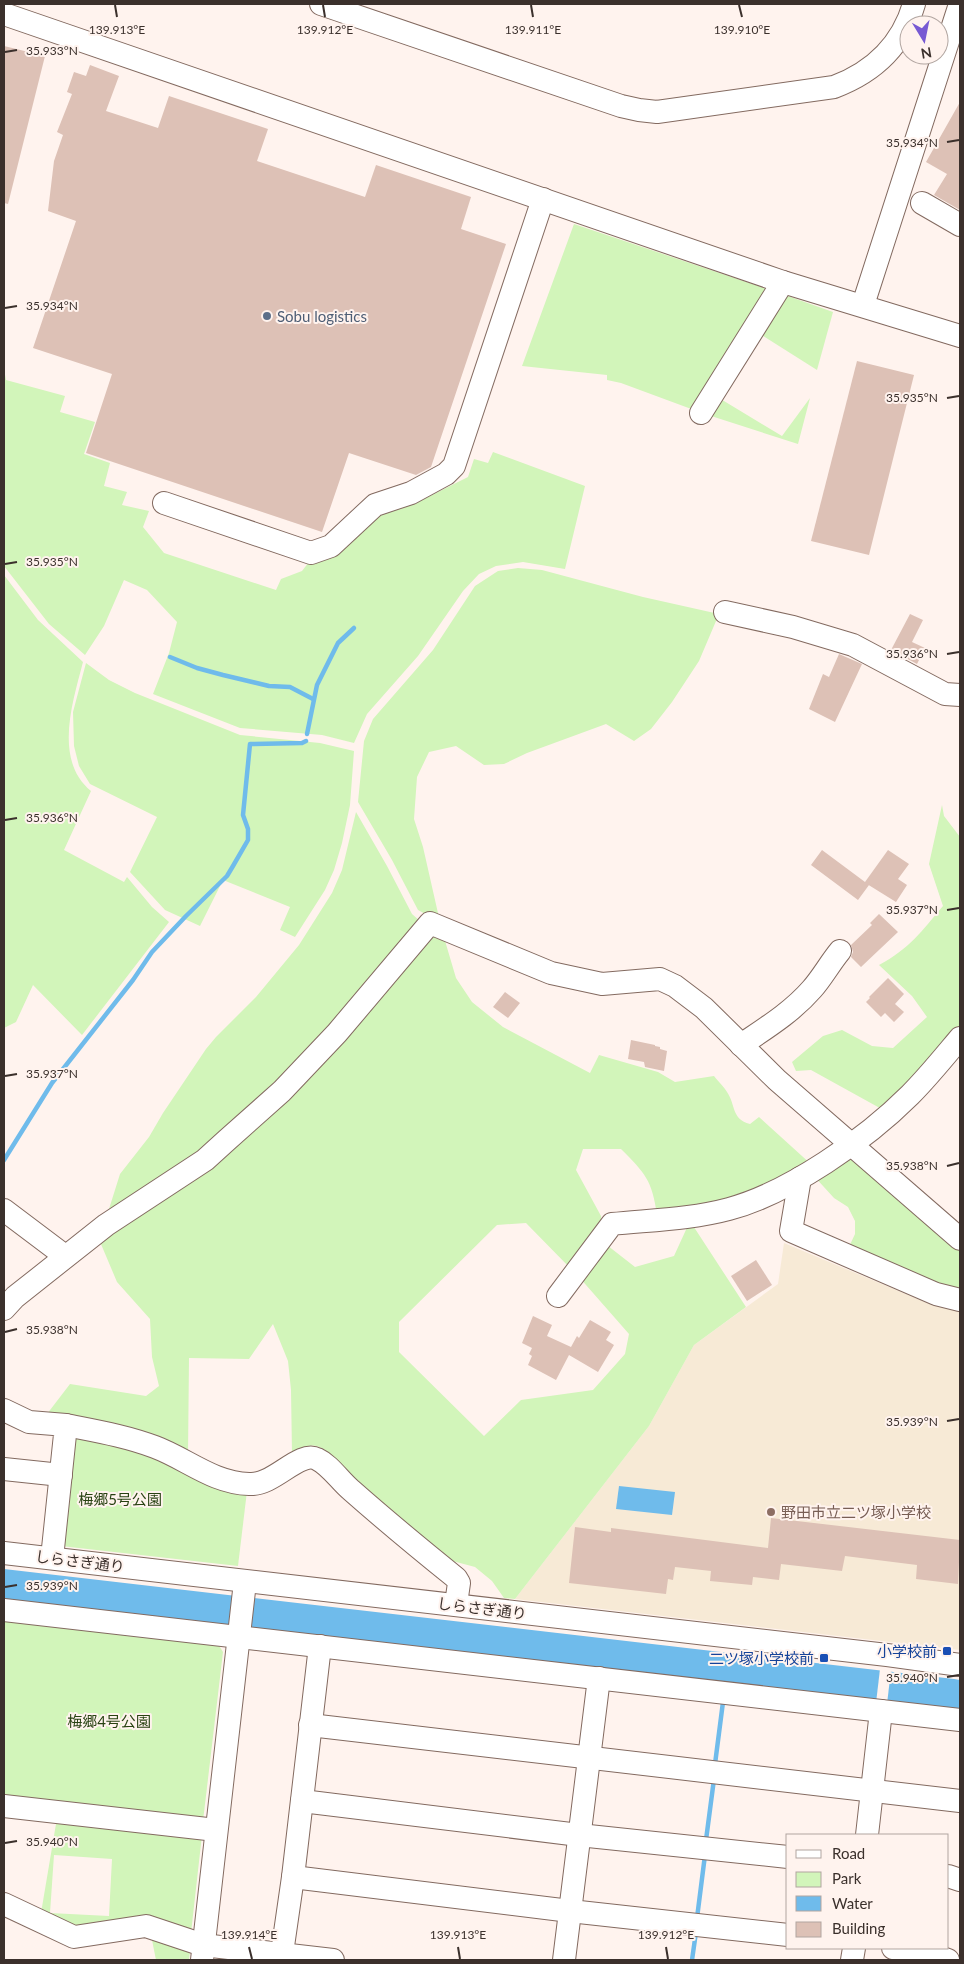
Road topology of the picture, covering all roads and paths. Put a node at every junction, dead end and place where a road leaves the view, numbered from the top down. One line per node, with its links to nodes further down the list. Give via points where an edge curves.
1 (321, 4): 2 (street, via 621,106 657,112 834,87 852,80 886,55 896,43)
2 (914, 4)
3 (960, 4): 9 (street)
4 (4, 14): 5 (street)
5 (543, 199): 8 (street); 12 (street, via 454,466 446,474 411,493 374,505 331,546 311,552)
6 (922, 203): 7 (street)
7 (960, 225)
8 (783, 282): 9 (street); 11 (street)
9 (863, 305): 10 (street)
10 (960, 336)
11 (701, 413)
12 (164, 503)
13 (726, 612): 14 (street, via 853,644 945,694)
14 (960, 695)
15 (840, 951): 17 (street, via 813,988 794,1007)
16 (960, 1038): 18 (street, via 911,1094)
17 (741, 1044): 18 (street); 22 (street, via 704,1008 660,979 602,984 551,973 430,923 337,1033 282,1091 205,1160)
18 (851, 1144): 19 (street); 21 (street)
19 (800, 1178): 23 (street, via 756,1200 713,1213 612,1224); 24 (street, via 791,1231 936,1294)
20 (4, 1210): 22 (street)
21 (960, 1239)
22 (65, 1256): 25 (street)
23 (558, 1296)
24 (960, 1300)
25 (4, 1309)
26 (4, 1410): 27 (street, via 29,1422)
27 (66, 1426): 29 (street); 33 (street, via 114,1434 156,1448 221,1480 251,1485 274,1478 302,1458 318,1459 402,1535 456,1578 459,1583)
28 (4, 1468): 29 (street)
29 (61, 1475): 31 (street)
30 (4, 1553): 31 (street, しらさぎ通り)
31 (52, 1558): 32 (street, しらさぎ通り)
32 (245, 1589): 33 (street, しらさぎ通り); 35 (street)
33 (456, 1604): 37 (street, しらさぎ通り)
34 (4, 1610): 35 (street)
35 (239, 1632): 36 (street); 47 (street)
36 (320, 1646): 38 (street); 41 (street)
37 (960, 1665)
38 (599, 1678): 39 (street); 42 (street)
39 (881, 1711): 40 (street); 43 (street)
40 (960, 1720)
41 (310, 1725): 42 (street); 44 (street)
42 (589, 1757): 43 (street); 49 (street)
43 (872, 1791): 45 (street); 48 (street)
44 (302, 1801): 49 (street); 51 (street)
45 (960, 1801)
46 (4, 1806): 47 (street)
47 (216, 1830): 56 (street)
48 (867, 1834)
49 (579, 1835): 50 (street); 53 (street)
50 (786, 1857)
51 (293, 1877): 53 (street); 57 (street)
52 (4, 1904): 56 (street, via 74,1937 146,1926)
53 (570, 1911): 54 (street); 59 (street)
54 (786, 1935)
55 (900, 1949): 60 (street, via 926,1952)
56 (202, 1953): 57 (street)
57 (281, 1957): 58 (street)
58 (333, 1960)
59 (564, 1960)
60 (948, 1960)

